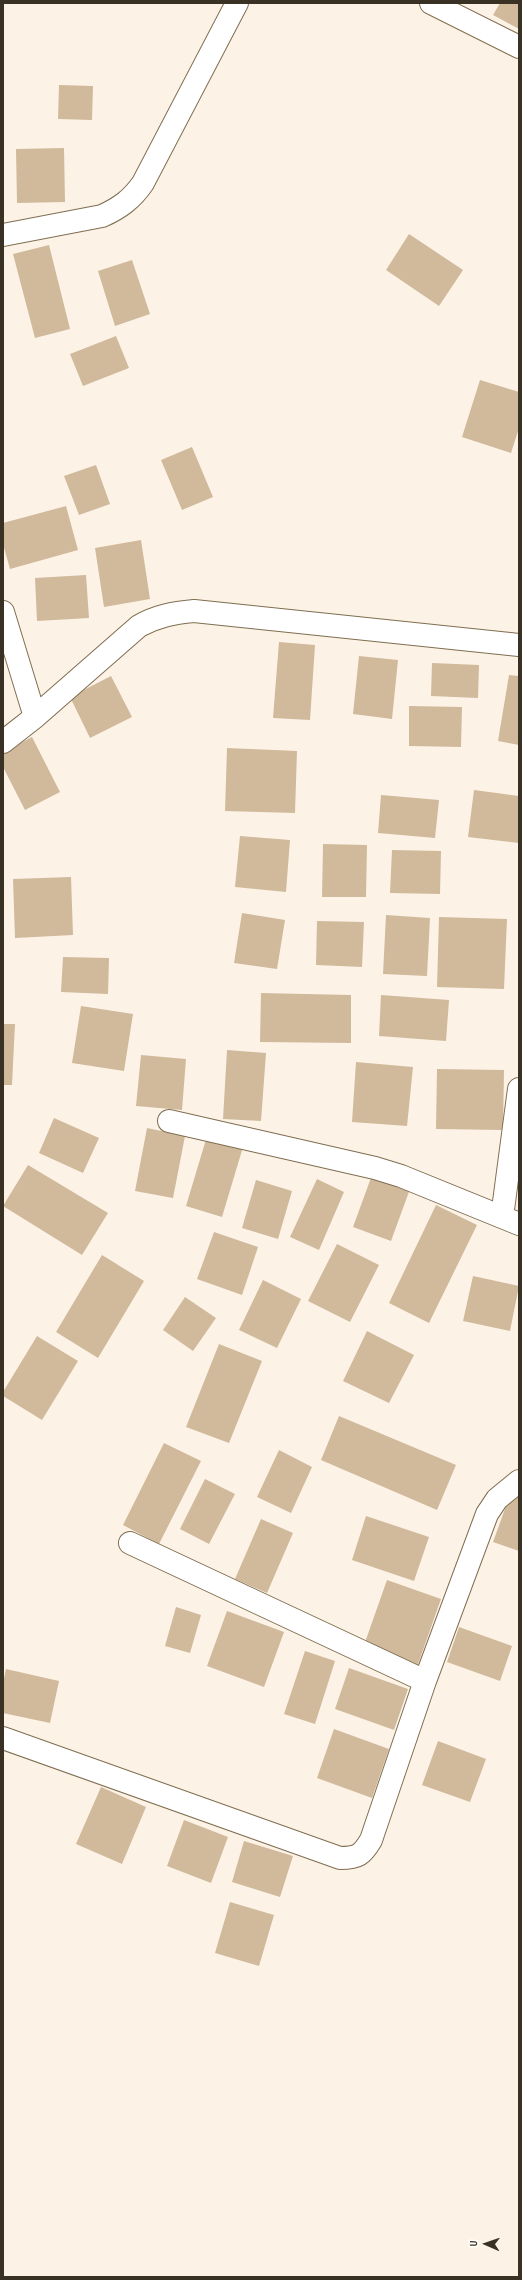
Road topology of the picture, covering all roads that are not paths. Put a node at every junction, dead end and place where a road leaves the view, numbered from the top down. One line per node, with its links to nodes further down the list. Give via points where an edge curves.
1 (237, 3): 4 (street, via 143,183 132,198 117,210 102,216)
2 (431, 3): 3 (street)
3 (519, 47)
4 (3, 235)
5 (3, 612): 7 (street)
6 (519, 645): 7 (street, via 194,611 173,613 156,617 139,626)
7 (34, 717): 8 (street)
8 (3, 742)
9 (519, 1089): 11 (street)
10 (169, 1121): 11 (street, via 375,1168 401,1176)
11 (510, 1221)
12 (519, 1481): 14 (street, via 490,1507)
13 (130, 1543): 14 (street)
14 (425, 1681): 15 (street, via 371,1840 364,1852 352,1858 340,1858)
15 (3, 1738)

